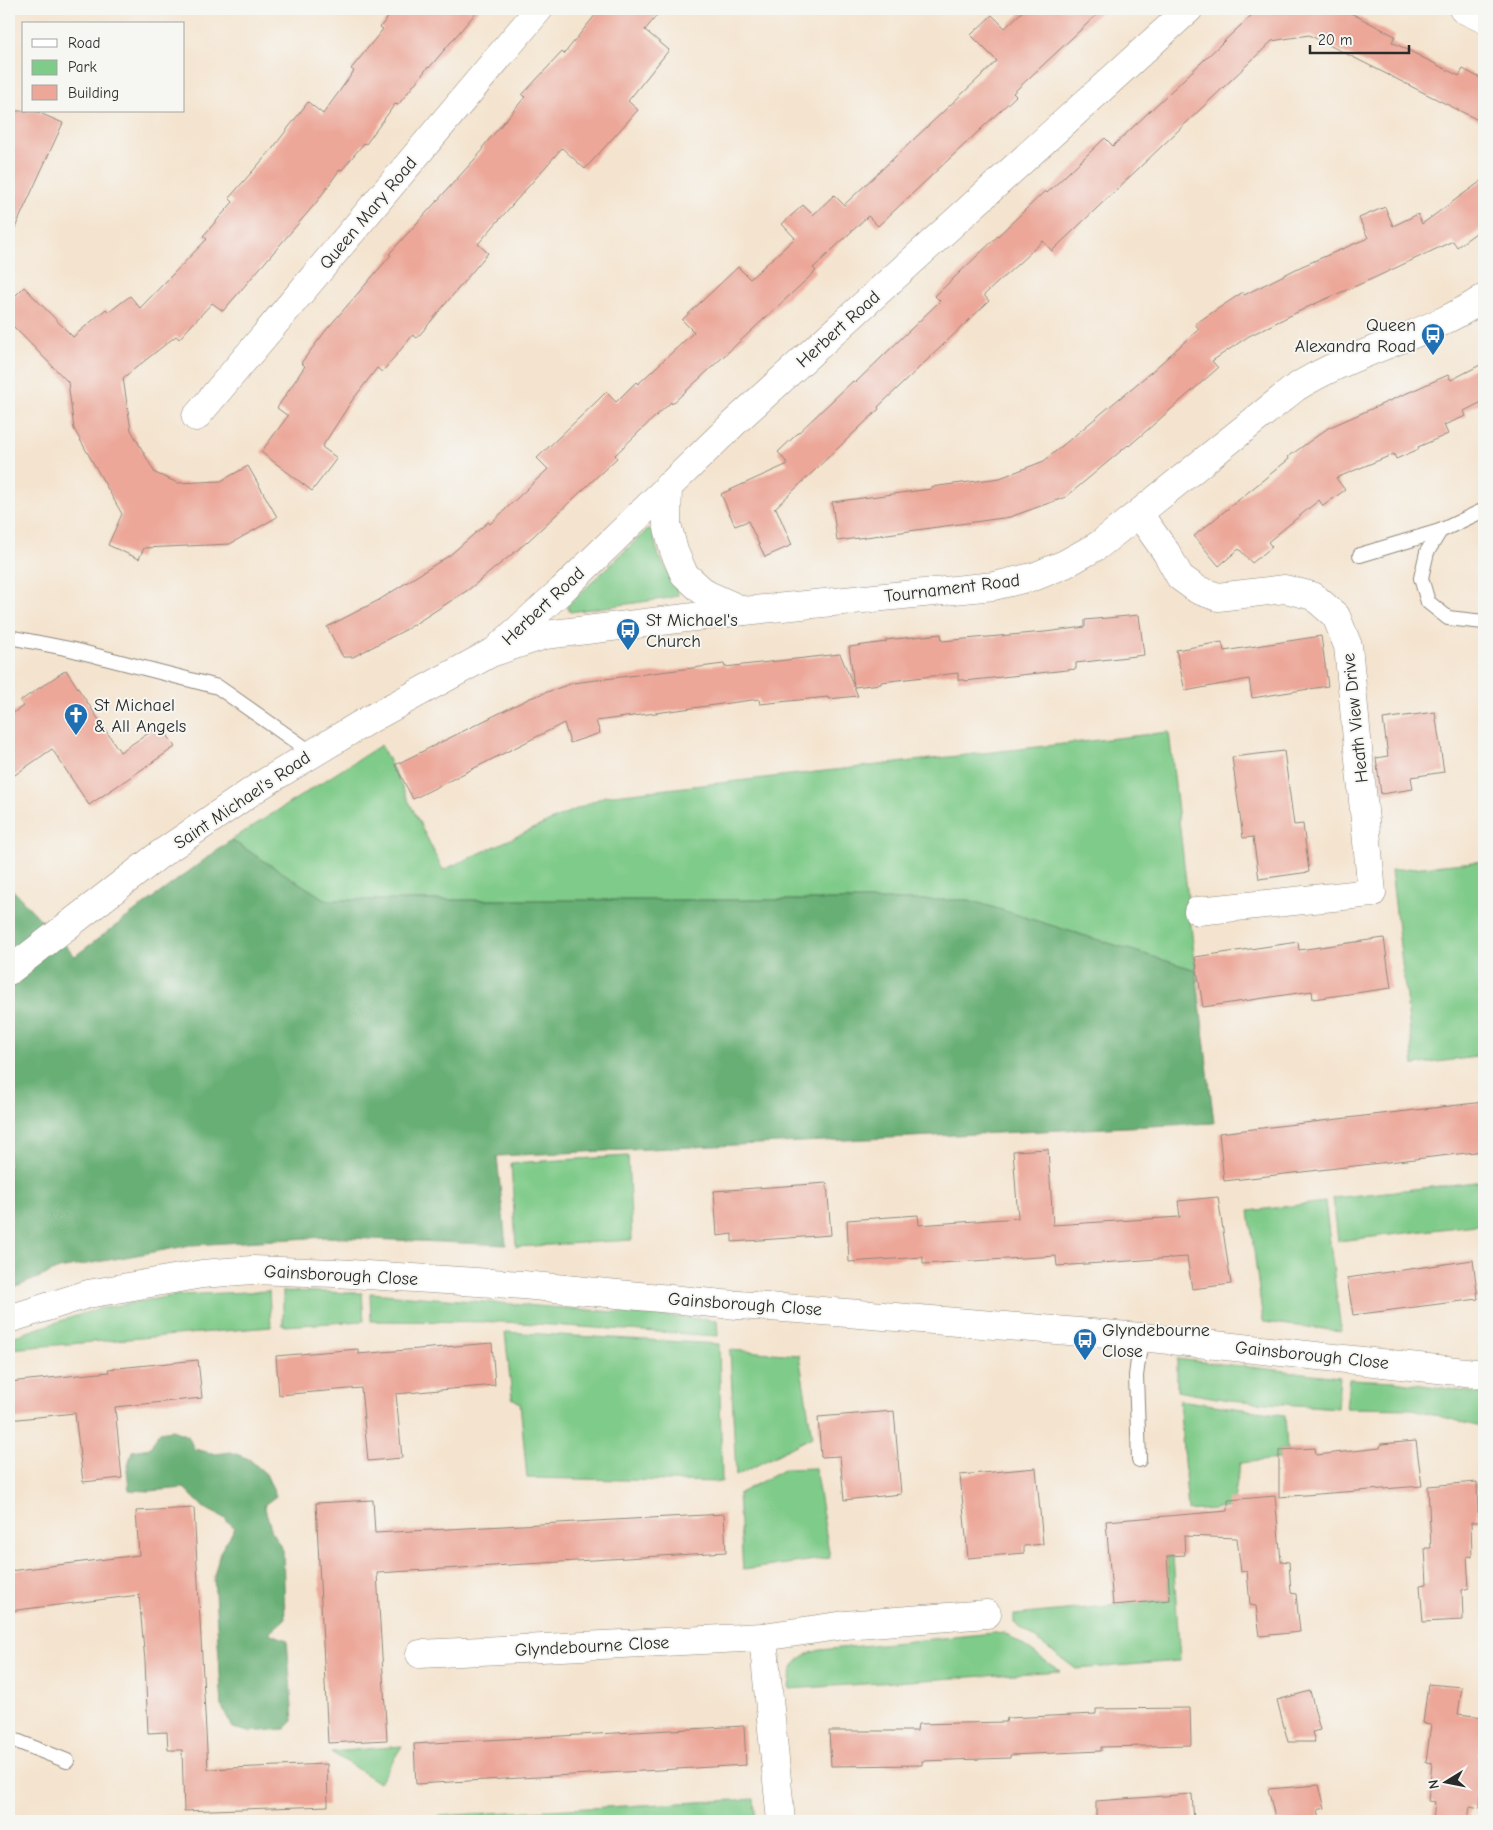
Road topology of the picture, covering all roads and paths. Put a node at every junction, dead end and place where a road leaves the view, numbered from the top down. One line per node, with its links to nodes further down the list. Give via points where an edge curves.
1 (539, 9): 4 (street, Queen Mary Road)
2 (1189, 9): 5 (street, Herbert Road)
3 (1484, 298): 7 (street, Tournament Road, via 1444,320 1314,376)
4 (196, 417)
5 (668, 486): 10 (street, via 667,524 684,574 706,594); 13 (street, Herbert Road, via 562,590)
6 (1484, 510): 8 (lane)
7 (1139, 514): 10 (street, Tournament Road, via 1099,545 1036,576 994,586); 15 (street, Heath View Drive, via 1180,577 1198,590 1218,597 1284,589 1313,596 1336,616 1348,646 1372,893)
8 (1440, 531): 9 (lane); 11 (lane, via 1427,552 1421,578 1428,602 1448,618)
9 (1360, 555)
10 (744, 611): 13 (street, Tournament Road, via 545,635)
11 (1484, 622)
12 (9, 636): 14 (lane, via 218,687)
13 (491, 653): 14 (street, Saint Michael's Road)
14 (312, 753): 16 (street, Saint Michael's Road, via 166,850)
15 (1198, 911)
16 (9, 971)
17 (9, 1319): 18 (street, Gainsborough Close, via 88,1294 202,1274 252,1270 523,1285)
18 (1141, 1337): 19 (street, Gainsborough Close); 20 (lane, via 1136,1376)
19 (1484, 1374)
20 (1139, 1460)
21 (987, 1614): 22 (street, Glyndebourne Close, via 845,1624)
22 (763, 1637): 23 (street, Glyndebourne Close); 26 (street)
23 (420, 1654)
24 (9, 1738): 25 (lane)
25 (67, 1761)
26 (781, 1821)

